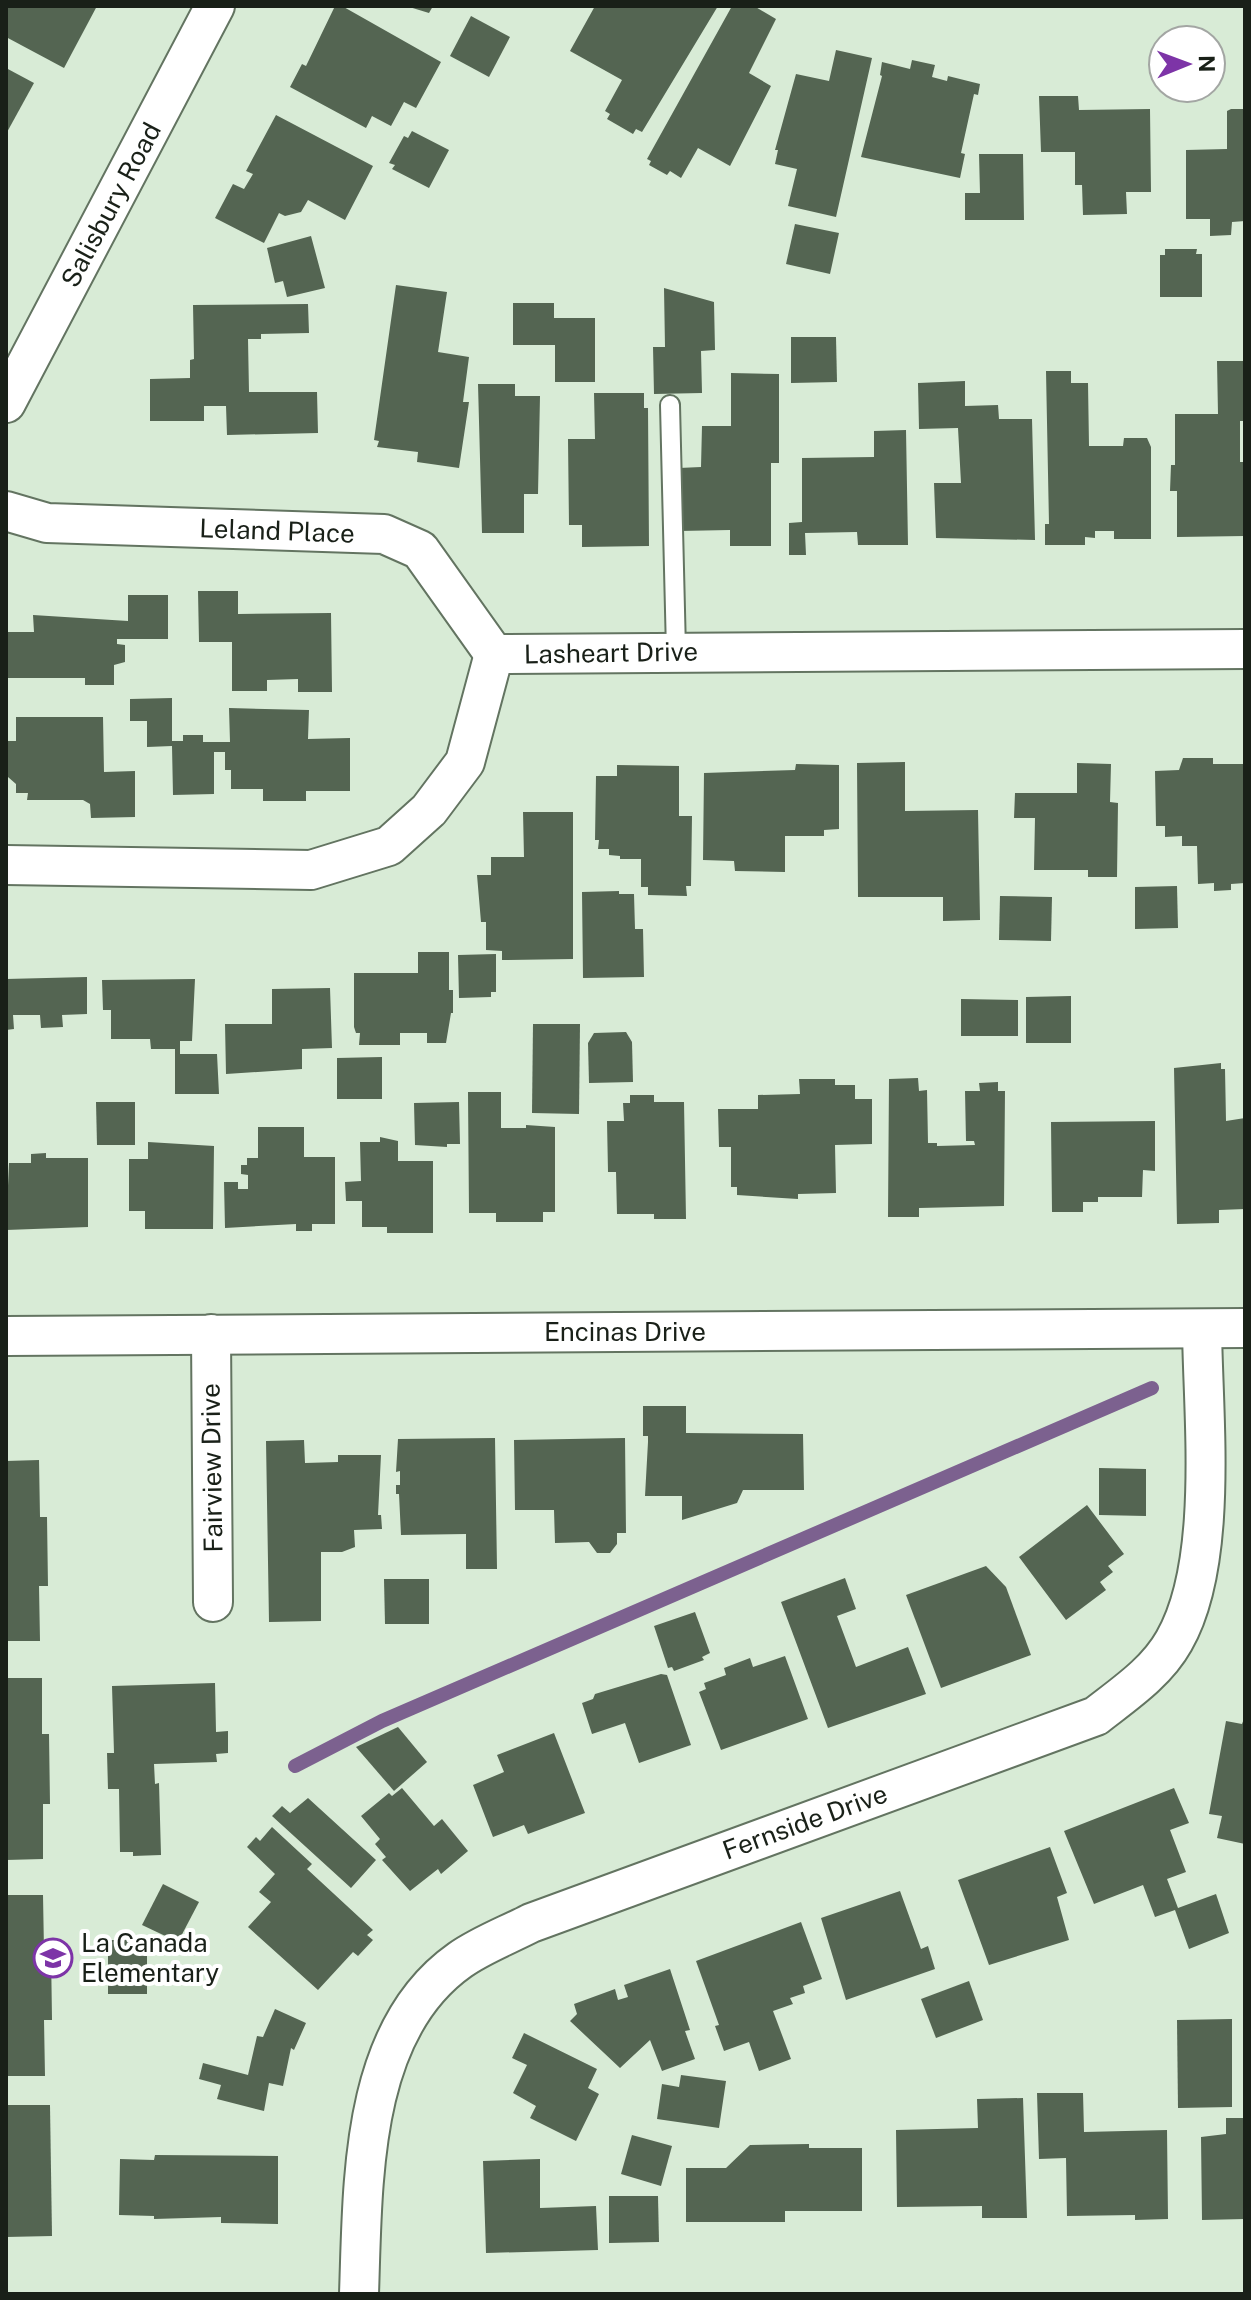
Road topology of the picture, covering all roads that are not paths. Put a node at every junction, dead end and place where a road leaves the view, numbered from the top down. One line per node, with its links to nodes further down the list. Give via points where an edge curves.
1 (215, 6): 2 (street, Salisbury Road)
2 (6, 403)
3 (670, 405): 6 (lane)
4 (6, 511): 7 (street, Leland Place, via 47,523 384,534 420,550)
5 (1245, 649): 6 (street, Lasheart Drive)
6 (676, 651): 7 (street, Lasheart Drive)
7 (494, 654): 8 (street, Lasheart Drive, via 465,762 429,810 389,846 311,870)
8 (6, 865)
9 (1245, 1328): 10 (street, Encinas Drive)
10 (1202, 1329): 11 (street, Encinas Drive); 14 (street, Fernside Drive, via 1198,1576 1174,1640 1144,1678 1096,1716 531,1923 460,1960 398,2030 373,2100)
11 (211, 1334): 12 (street, Encinas Drive); 13 (street, Fairview Drive)
12 (6, 1336)
13 (213, 1602)
14 (359, 2294)

